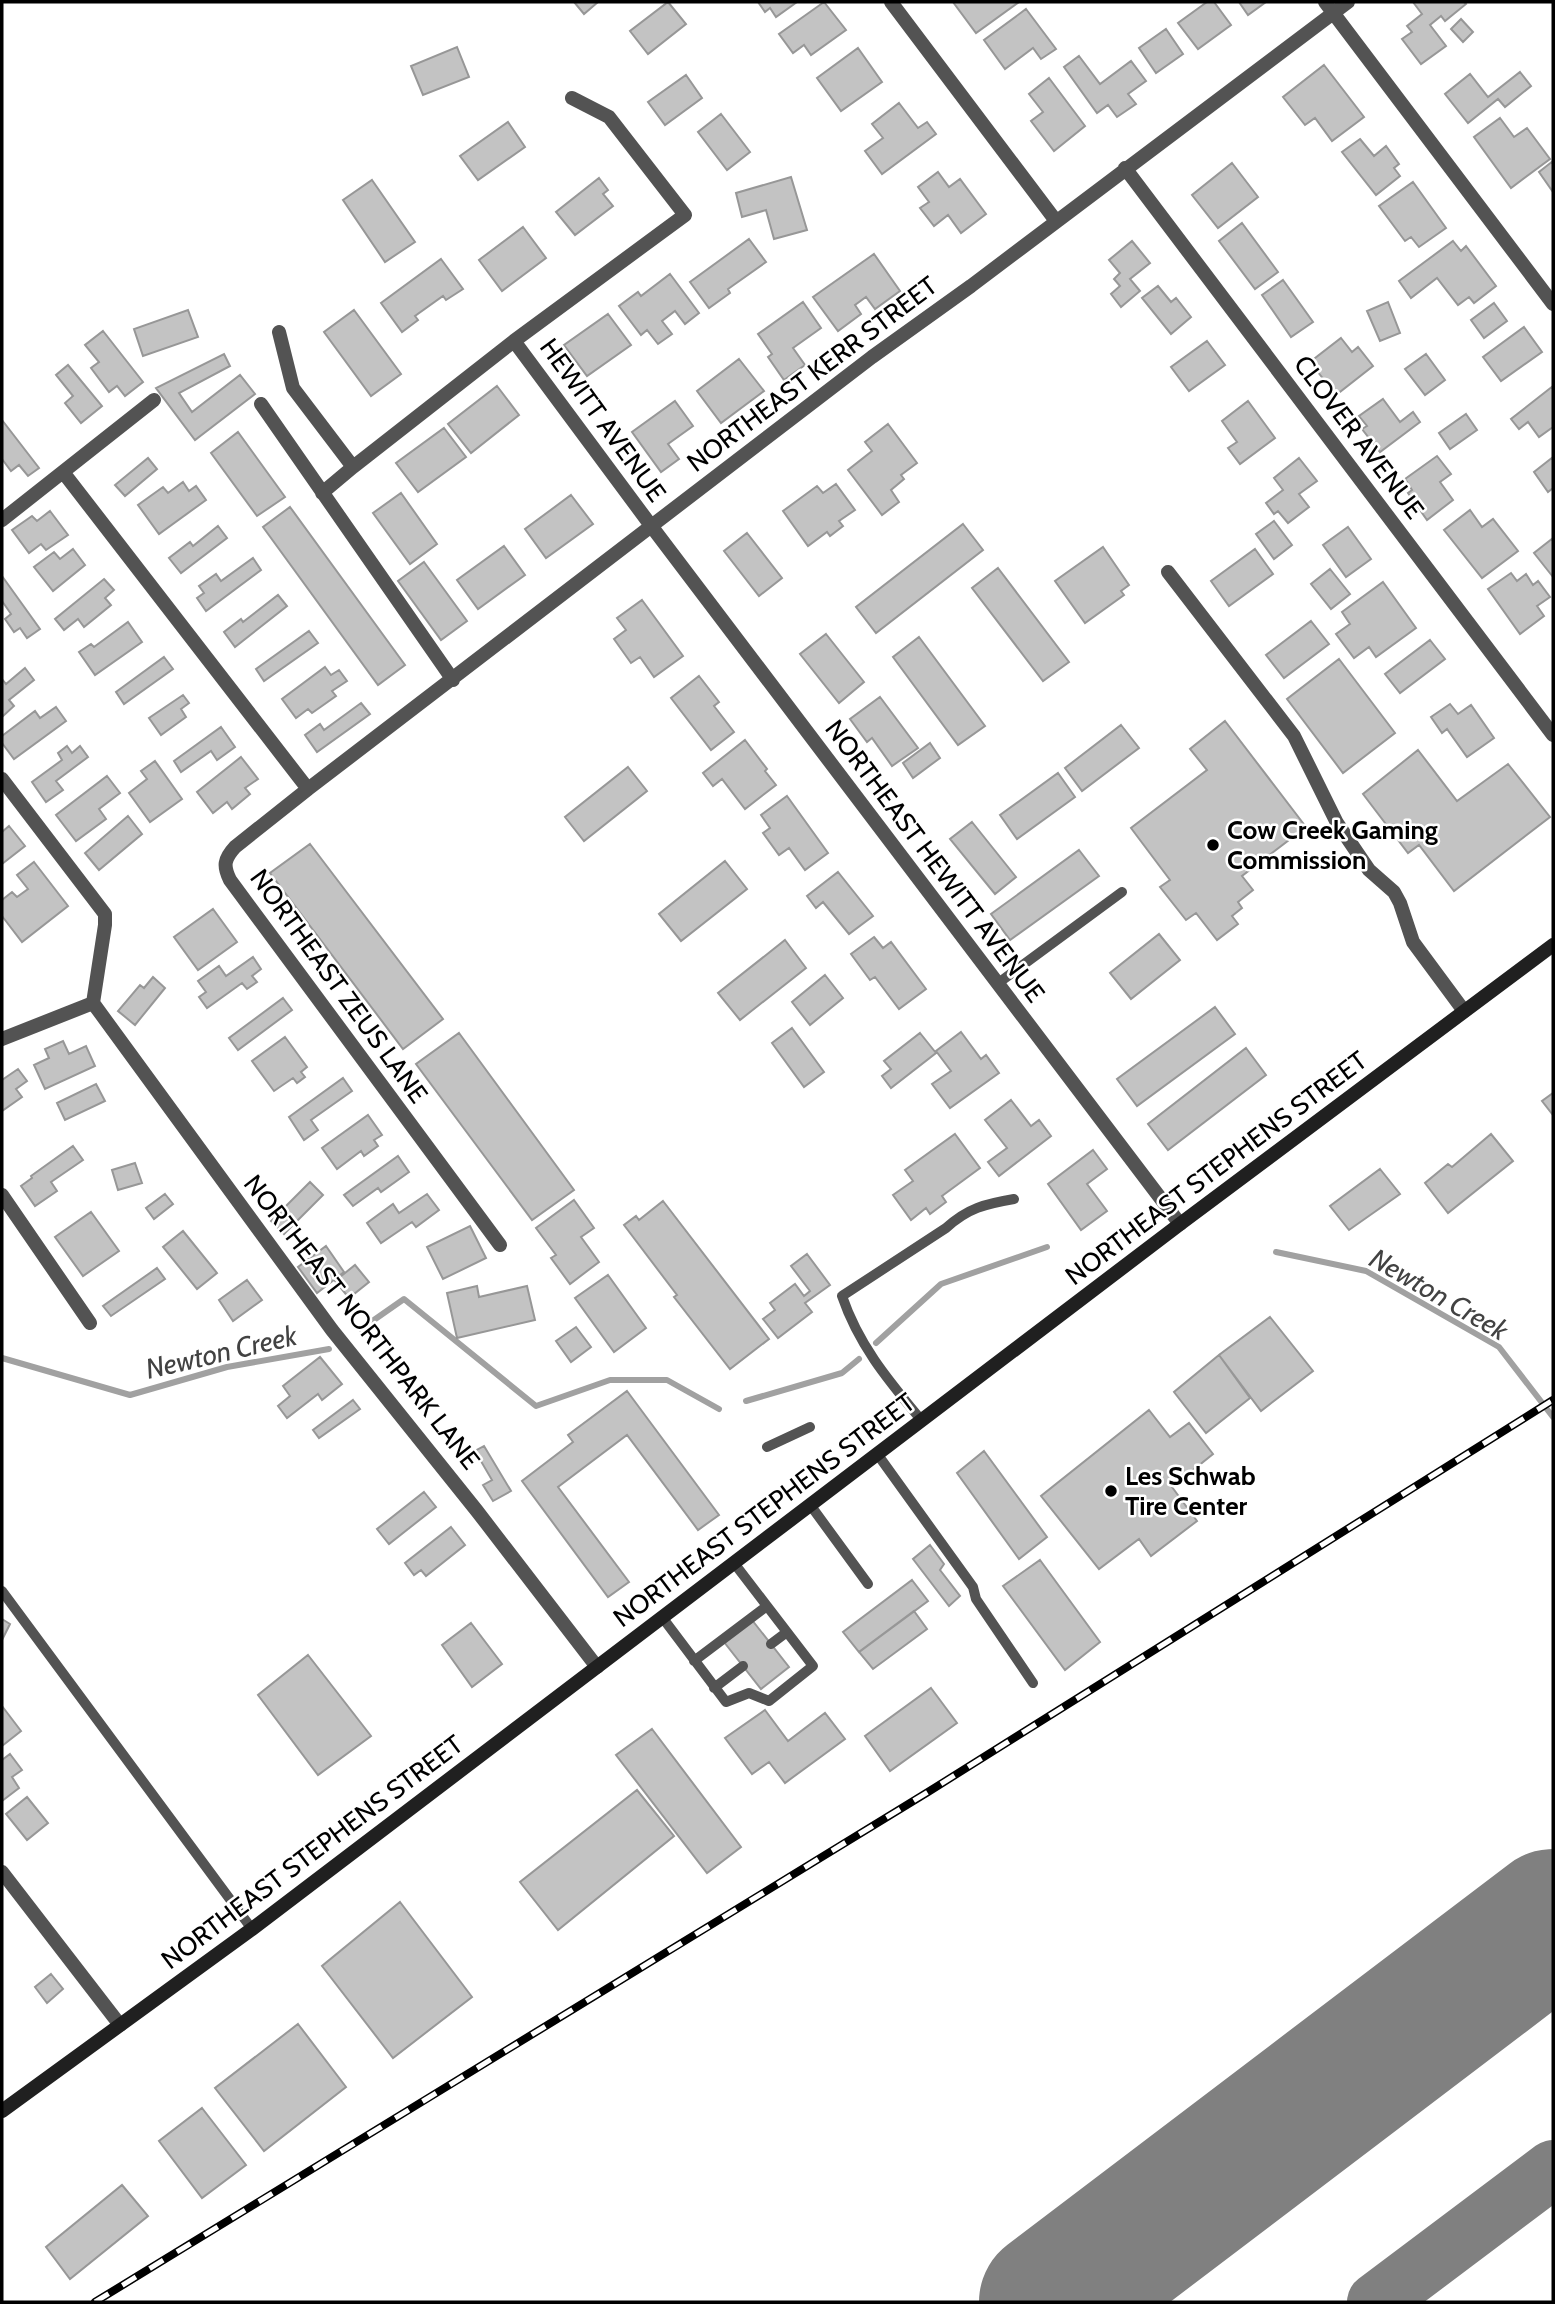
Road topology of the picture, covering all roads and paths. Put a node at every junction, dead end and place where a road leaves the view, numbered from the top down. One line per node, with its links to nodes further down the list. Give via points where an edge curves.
1 (891, 2): 6 (street)
2 (1348, 2): 3 (street, NORTHEAST KERR STREET)
3 (1329, 7): 5 (street, NORTHEAST KERR STREET); 7 (street)
4 (572, 97): 9 (street, via 609,117 685,215)
5 (1125, 168): 6 (street, NORTHEAST KERR STREET); 19 (street, CLOVER AVENUE)
6 (1056, 221): 16 (street, NORTHEAST KERR STREET)
7 (1553, 304)
8 (279, 332): 12 (street, via 293,388)
9 (514, 341): 12 (street); 16 (street, HEWITT AVENUE)
10 (153, 400): 13 (street)
11 (261, 404): 14 (street)
12 (353, 467): 14 (street)
13 (64, 472): 15 (street); 21 (street)
14 (322, 493): 18 (street)
15 (2, 520)
16 (652, 527): 18 (street, NORTHEAST KERR STREET); 24 (street, NORTHEAST HEWITT AVENUE)
17 (1168, 572): 26 (street, via 1294,736 1337,823 1369,870 1394,892 1413,942)
18 (453, 680): 21 (street, NORTHEAST KERR STREET)
19 (1553, 735)
20 (2, 779): 25 (street, via 105,914)
21 (308, 789): 31 (street, NORTHEAST ZEUS LANE, via 235,847 226,858 225,869)
22 (1122, 892): 24 (lane)
23 (1553, 945): 26 (main road, NORTHEAST STEPHENS STREET)
24 (997, 984): 30 (street, NORTHEAST HEWITT AVENUE)
25 (93, 1003): 27 (street); 47 (street, NORTHEAST NORTHPARK LANE, via 332,1330)
26 (1464, 1012): 30 (main road, NORTHEAST STEPHENS STREET)
27 (2, 1039)
28 (2, 1195): 32 (street)
29 (1014, 1199): 33 (lane, via 981,1205 959,1216 842,1296 869,1353)
30 (1180, 1224): 33 (main road, NORTHEAST STEPHENS STREET)
31 (500, 1245)
32 (90, 1323)
33 (922, 1421): 36 (main road, NORTHEAST STEPHENS STREET)
34 (810, 1427): 35 (lane)
35 (767, 1447)
36 (878, 1455): 37 (main road, NORTHEAST STEPHENS STREET); 48 (lane, via 973,1587 976,1599)
37 (811, 1506): 38 (main road, NORTHEAST STEPHENS STREET); 39 (lane)
38 (734, 1563): 41 (lane); 42 (main road, NORTHEAST STEPHENS STREET)
39 (868, 1584)
40 (2, 1591): 51 (lane)
41 (767, 1606): 43 (lane); 45 (lane)
42 (662, 1617): 45 (lane); 47 (main road, NORTHEAST STEPHENS STREET)
43 (787, 1632): 44 (lane); 49 (lane, via 813,1666 769,1701 749,1693 726,1702)
44 (771, 1644)
45 (694, 1661): 49 (lane)
46 (743, 1666): 49 (lane)
47 (597, 1667): 51 (main road, NORTHEAST STEPHENS STREET)
48 (1033, 1683)
49 (714, 1688)
50 (2, 1872): 52 (street)
51 (252, 1929): 52 (main road, NORTHEAST STEPHENS STREET)
52 (120, 2025): 53 (main road, NORTHEAST STEPHENS STREET)
53 (2, 2110)

